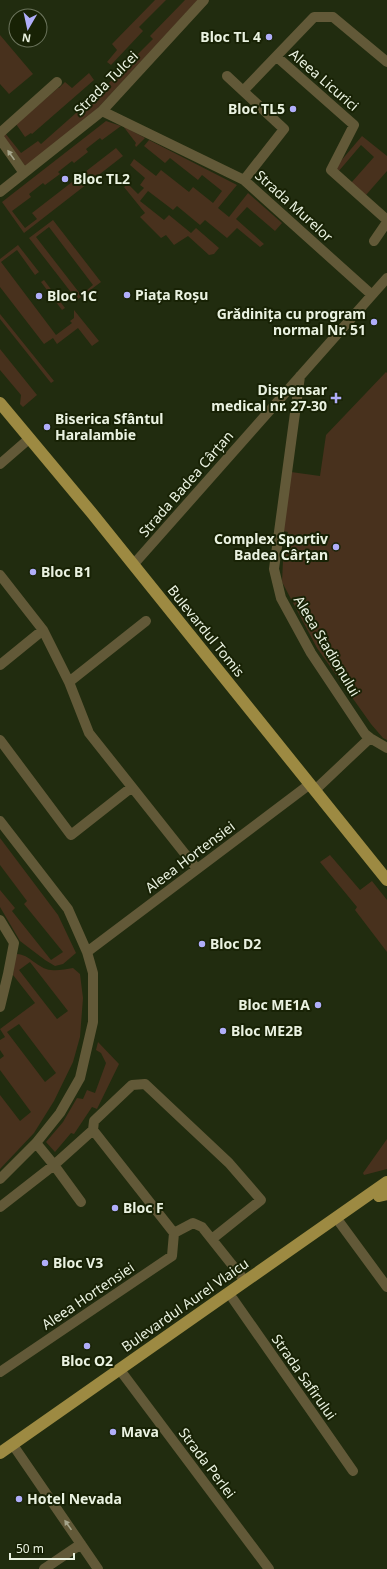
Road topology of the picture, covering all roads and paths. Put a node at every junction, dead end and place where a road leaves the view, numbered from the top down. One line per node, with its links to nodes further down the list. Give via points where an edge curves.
1 (204, 0): 7 (street, Strada Tulcei)
2 (276, 57): 3 (street, via 314,17 333,17); 6 (street); 13 (street, Aleea Licurici, via 354,125 331,170)
3 (387, 62)
4 (227, 76): 6 (street)
5 (57, 82): 8 (street)
6 (243, 91): 11 (street, via 284,129)
7 (102, 111): 10 (street, Strada Tulcei); 11 (street, Strada Murelor)
8 (0, 132)
9 (0, 139): 10 (street, one-way to 9)
10 (24, 173): 12 (street, Strada Tulcei)
11 (244, 180): 16 (street, Strada Murelor)
12 (0, 192)
13 (387, 221): 14 (street)
14 (374, 241)
15 (387, 278): 16 (street, Strada Badea Cârțan)
16 (372, 295): 17 (street, Strada Badea Cârțan)
17 (300, 376): 21 (street, Strada Badea Cârțan); 27 (street, Aleea Stadionului, via 274,569 281,598 311,653)
18 (0, 402): 19 (main road, Bulevardul Tomis)
19 (30, 438): 20 (street); 21 (main road, Bulevardul Tomis)
20 (0, 464)
21 (134, 564): 31 (main road, Bulevardul Tomis)
22 (0, 575): 24 (street)
23 (146, 621): 26 (street)
24 (44, 630): 25 (street); 26 (street)
25 (0, 665)
26 (69, 682): 30 (street, via 89,733)
27 (370, 738): 29 (street, Aleea Stadionului); 31 (street, Aleea Hortensiei)
28 (0, 740): 30 (street, via 71,835)
29 (387, 748)
30 (132, 787): 33 (street)
31 (312, 787): 33 (street, Aleea Hortensiei); 34 (main road, Bulevardul Tomis)
32 (0, 821): 36 (street, via 68,910)
33 (197, 869): 36 (street, Aleea Hortensiei)
34 (387, 880)
35 (0, 920): 37 (street, via 14,943)
36 (87, 952): 39 (street, via 93,973 93,1022 82,1072 60,1113)
37 (0, 1007)
38 (93, 1130): 40 (street); 47 (street); 48 (street, via 94,1121 132,1085 146,1084 229,1163 261,1200)
39 (36, 1143): 40 (street); 41 (street)
40 (54, 1165): 44 (street); 45 (street)
41 (0, 1179)
42 (387, 1182): 49 (main road, Bulevardul Aurel Vlaicu)
43 (384, 1194): 46 (main road, Bulevardul Aurel Vlaicu)
44 (80, 1202)
45 (0, 1207)
46 (340, 1223): 50 (street); 51 (main road, Bulevardul Aurel Vlaicu)
47 (174, 1233): 48 (street, via 192,1223 202,1227); 52 (street, Aleea Hortensiei, via 172,1256)
48 (212, 1239): 49 (street)
49 (245, 1281): 55 (main road, Bulevardul Aurel Vlaicu)
50 (387, 1287)
51 (232, 1300): 53 (main road, Bulevardul Aurel Vlaicu); 57 (street, Strada Safirului)
52 (0, 1372)
53 (123, 1374): 54 (main road, Bulevardul Aurel Vlaicu); 61 (street, Strada Perlei)
54 (15, 1448): 56 (main road, Bulevardul Aurel Vlaicu); 58 (street, one-way to 54)
55 (0, 1453)
56 (0, 1458)
57 (353, 1470)
58 (81, 1544): 59 (street); 60 (street)
59 (44, 1569)
60 (98, 1569)
61 (269, 1569)

